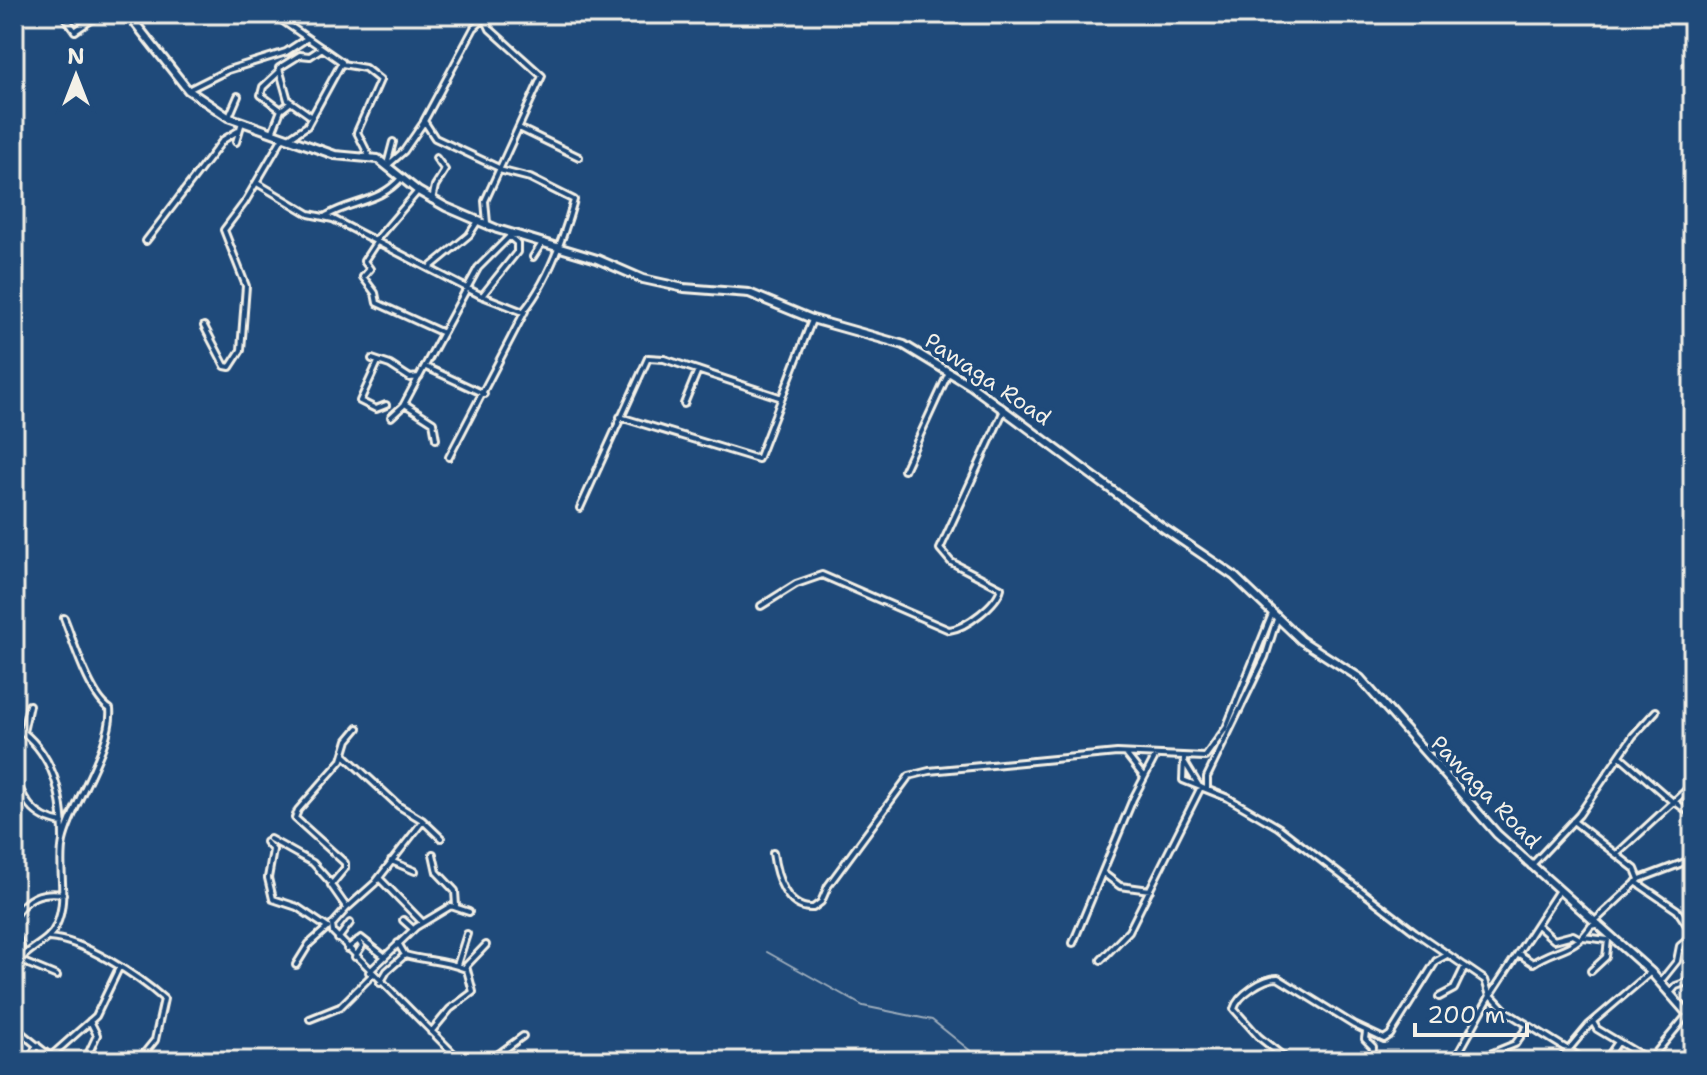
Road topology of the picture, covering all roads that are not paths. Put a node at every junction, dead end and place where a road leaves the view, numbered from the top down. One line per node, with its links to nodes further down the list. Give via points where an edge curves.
1 (63, 14): 2 (street, via 78,31)
2 (100, 14)
3 (128, 14): 10 (main road, Pawaga Road)
4 (487, 16): 16 (street, via 474,28); 18 (street, via 488,27 542,76)
5 (280, 19): 6 (street)
6 (306, 38): 7 (street); 10 (street, via 286,52 235,67)
7 (322, 48): 8 (street); 9 (street, via 310,56 298,55)
8 (342, 64): 15 (street); 24 (street, via 365,68 380,80 357,132)
9 (280, 71): 12 (street); 13 (street, via 261,95)
10 (188, 90): 14 (main road, Pawaga Road)
11 (238, 96): 14 (street)
12 (290, 103): 13 (street); 15 (street)
13 (281, 110): 20 (street)
14 (229, 117): 17 (main road, Pawaga Road)
15 (313, 117): 21 (street, via 305,130)
16 (424, 121): 27 (street); 28 (street, via 439,140)
17 (242, 122): 19 (street); 20 (main road, Pawaga Road)
18 (519, 128): 25 (street); 28 (street)
19 (238, 131): 22 (street); 38 (street, via 223,140)
20 (272, 133): 21 (main road, Pawaga Road)
21 (285, 138): 24 (main road, Pawaga Road, via 335,155); 30 (street)
22 (236, 142)
23 (393, 142): 27 (street)
24 (369, 156): 27 (main road, Pawaga Road)
25 (579, 157)
26 (436, 158): 32 (street, via 445,170)
27 (388, 164): 29 (main road, Pawaga Road)
28 (499, 169): 35 (street, via 484,205); 40 (street, via 572,198 571,218)
29 (402, 177): 31 (main road, Pawaga Road); 33 (street, via 366,203 349,204)
30 (257, 183): 33 (street, via 309,214); 47 (street, via 223,231 246,286 241,350 230,367 212,347)
31 (418, 191): 32 (main road, Pawaga Road); 37 (street)
32 (432, 200): 34 (main road, Pawaga Road)
33 (326, 216): 37 (street)
34 (478, 221): 35 (main road, Pawaga Road); 42 (street)
35 (487, 225): 36 (main road, Pawaga Road)
36 (511, 235): 39 (main road, Pawaga Road); 43 (street, via 481,263); 44 (street, via 517,252)
37 (376, 240): 42 (street); 48 (street, via 364,261 370,269 363,277 377,303)
38 (146, 241)
39 (542, 243): 40 (main road, Pawaga Road); 41 (street)
40 (556, 248): 45 (street); 46 (main road, Pawaga Road, via 656,283 758,296)
41 (533, 257)
42 (429, 268): 43 (street)
43 (466, 287): 44 (street); 48 (street)
44 (482, 296): 45 (street)
45 (525, 311): 55 (street)
46 (812, 319): 53 (main road, Pawaga Road, via 904,345); 56 (street)
47 (204, 326)
48 (443, 333): 51 (street)
49 (372, 359): 50 (street)
50 (378, 362): 54 (street); 59 (street, via 360,401 373,409)
51 (426, 367): 54 (street); 55 (street)
52 (698, 370): 56 (street); 58 (street); 62 (street, via 648,358)
53 (949, 372): 60 (main road, Pawaga Road); 65 (street)
54 (418, 378): 57 (street)
55 (484, 394): 64 (street)
56 (782, 398): 62 (street, via 755,460)
57 (405, 404): 61 (street); 63 (street, via 433,422)
58 (684, 404)
59 (386, 405)
60 (1004, 408): 67 (street, via 940,549 951,562 1001,588 980,612 958,629 944,629 822,575 789,587); 68 (main road, Pawaga Road, via 1234,576)
61 (391, 417)
62 (620, 417): 66 (street)
63 (436, 439)
64 (449, 457)
65 (904, 470)
66 (580, 508)
67 (761, 606)
68 (1275, 614): 79 (street, via 1216,747 1205,757); 84 (street, via 1265,657 1207,777); 99 (main road, Pawaga Road, via 1301,640 1360,678 1473,810)
69 (64, 618): 93 (street, via 76,656 110,713 109,732)
70 (29, 705): 74 (street)
71 (1656, 711): 78 (street)
72 (16, 727): 74 (street)
73 (358, 728): 76 (street)
74 (23, 732): 91 (street, via 48,759)
75 (1124, 753): 77 (street); 81 (street); 94 (street, via 909,776 813,908 802,906 782,887)
76 (344, 755): 89 (street); 104 (street, via 295,818 345,863)
77 (1156, 755): 79 (street); 81 (street)
78 (1620, 756): 86 (street); 90 (street)
79 (1184, 760): 83 (street); 83 (street, via 1183,780)
80 (14, 771): 85 (street)
81 (1144, 777): 101 (street)
82 (1693, 784): 86 (street)
83 (1200, 786): 84 (street); 105 (street)
84 (1207, 789): 133 (street, via 1278,827)
85 (24, 801): 87 (street); 91 (street, via 41,816)
86 (1674, 802): 88 (street); 96 (street)
87 (14, 813)
88 (1693, 815)
89 (423, 821): 92 (street); 98 (street)
90 (1573, 821): 96 (street); 99 (street)
91 (63, 823): 93 (street)
92 (441, 838)
93 (63, 841): 107 (street)
94 (773, 853)
95 (433, 854): 108 (street, via 437,872 456,893)
96 (1617, 854): 103 (street, via 1635,869)
97 (1693, 859): 103 (street)
98 (391, 861): 100 (street); 102 (street)
99 (1531, 866): 106 (main road, Pawaga Road)
100 (415, 871)
101 (1103, 873): 105 (street, via 1120,886); 128 (street)
102 (379, 877): 109 (street); 113 (street)
103 (1638, 881): 114 (street); 121 (street, via 1677,910)
104 (331, 883): 109 (street); 117 (street, via 313,863 268,840 273,850 268,878 273,899)
105 (1150, 890): 137 (street, via 1129,931)
106 (1559, 890): 114 (main road, Pawaga Road); 116 (street)
107 (63, 894): 111 (street, via 30,898); 122 (street, via 58,922)
108 (456, 907): 110 (street); 113 (street)
109 (347, 908): 117 (street)
110 (469, 912)
111 (14, 916)
112 (403, 920): 118 (street)
113 (422, 922): 118 (street)
114 (1598, 922): 123 (street); 126 (main road, Pawaga Road)
115 (350, 923): 124 (street)
116 (1537, 925): 123 (street, via 1554,940); 131 (street)
117 (330, 928): 124 (street); 138 (street, via 309,944)
118 (413, 929): 127 (street)
119 (14, 933): 136 (street, via 21,942)
120 (467, 934): 139 (street)
121 (1693, 935): 150 (street, via 1680,946 1677,961)
122 (47, 938): 136 (street); 141 (street, via 75,943)
123 (1582, 938): 126 (street); 131 (street, via 1572,948 1533,963)
124 (338, 939): 130 (street)
125 (358, 940): 130 (street); 134 (street, via 368,940); 135 (street, via 362,947)
126 (1611, 940): 143 (street, via 1606,957); 144 (main road, Pawaga Road)
127 (398, 943): 132 (street); 134 (street)
128 (1073, 943)
129 (486, 945): 142 (street)
130 (347, 949): 135 (street)
131 (1519, 954): 152 (street)
132 (405, 955): 139 (street); 151 (street)
133 (1449, 955): 140 (street); 163 (street, via 1436,961 1390,1035 1380,1039)
134 (384, 956): 145 (street)
135 (355, 957): 145 (street)
136 (21, 960): 146 (street); 147 (street)
137 (1101, 960)
138 (296, 965)
139 (457, 965): 142 (street)
140 (1465, 966): 149 (street); 155 (street, via 1454,989)
141 (119, 968): 158 (street, via 101,1010); 174 (street, via 165,1002 155,1040)
142 (466, 969): 162 (street, via 473,992)
143 (1591, 971)
144 (1651, 972): 150 (main road, Pawaga Road); 159 (street)
145 (370, 974): 151 (street); 157 (street, via 340,1007)
146 (57, 976)
147 (14, 977)
148 (1693, 980): 153 (street)
149 (1487, 981): 152 (street); 154 (street)
150 (1661, 981): 153 (main road, Pawaga Road)
151 (380, 983): 162 (street)
152 (1501, 983): 154 (street)
153 (1671, 992): 156 (main road, Pawaga Road)
154 (1490, 996): 160 (street); 168 (street)
155 (1439, 997)
156 (1691, 1017): 186 (street)
157 (310, 1019)
158 (90, 1021): 170 (street); 173 (street, via 97,1035)
159 (1593, 1021): 165 (street); 167 (street)
160 (1528, 1026): 167 (street); 182 (street, via 1514,1045)
161 (14, 1027): 166 (street)
162 (431, 1032): 175 (street)
163 (1366, 1032): 179 (street, via 1278,978 1267,979 1234,1009); 180 (street)
164 (523, 1036): 176 (street)
165 (1618, 1042): 185 (street); 186 (street)
166 (37, 1045): 170 (street); 171 (street)
167 (1566, 1050): 183 (street); 184 (street)
168 (1459, 1052): 181 (street); 182 (street)
169 (18, 1054): 171 (street)
170 (51, 1056): 172 (street)
171 (29, 1061)
172 (56, 1061)
173 (85, 1061)
174 (138, 1061)
175 (461, 1061)
176 (489, 1061)
177 (537, 1061): 178 (street)
178 (543, 1061)
179 (1289, 1061)
180 (1372, 1061)
181 (1454, 1061)
182 (1473, 1061)
183 (1559, 1061)
184 (1586, 1061)
185 (1605, 1061)
186 (1649, 1061)

